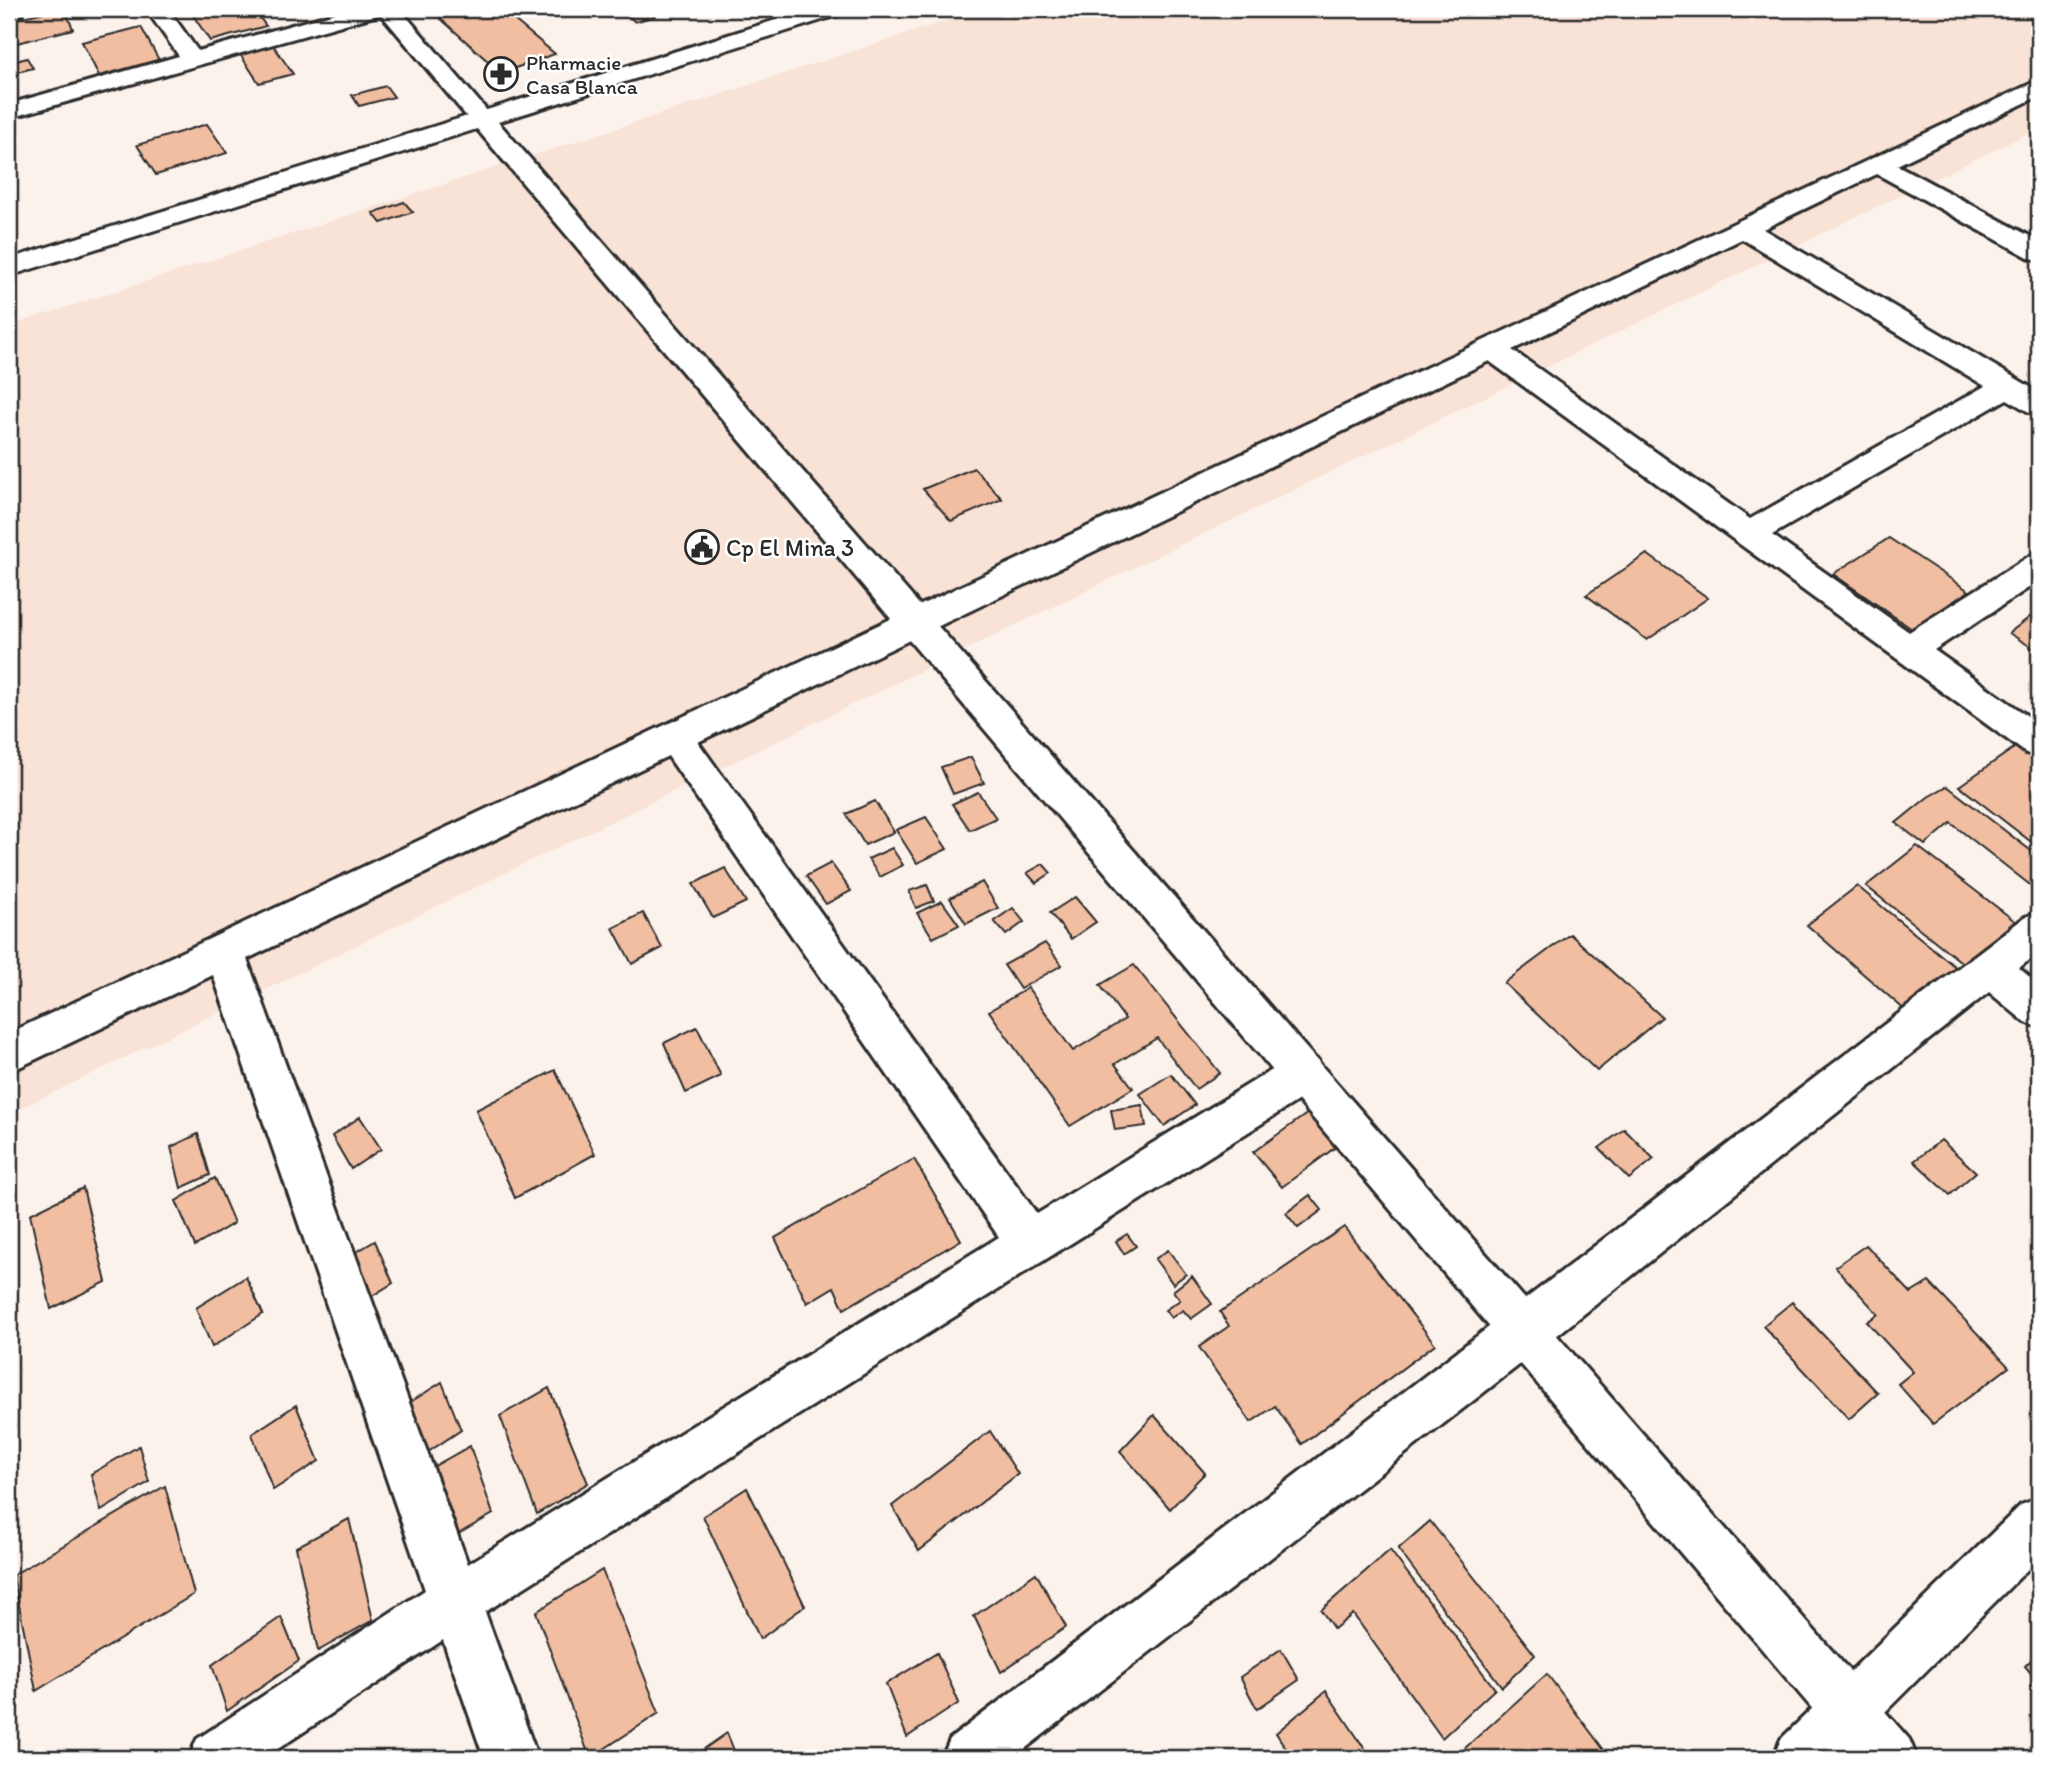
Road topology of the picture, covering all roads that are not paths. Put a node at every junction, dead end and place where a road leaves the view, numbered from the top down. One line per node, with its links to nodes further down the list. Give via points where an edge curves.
1 (157, 9): 5 (street)
2 (374, 9): 5 (street)
3 (388, 9): 8 (street)
4 (832, 9): 8 (street)
5 (193, 60): 7 (street)
6 (2039, 87): 9 (street)
7 (9, 111)
8 (482, 120): 12 (street); 18 (street)
9 (1877, 164): 10 (street); 11 (street)
10 (1743, 228): 13 (street); 14 (street)
11 (2039, 252)
12 (9, 268)
13 (1490, 348): 16 (street); 18 (street)
14 (2007, 386): 15 (street); 16 (street)
15 (2039, 405)
16 (1748, 534): 19 (street)
17 (2039, 565): 19 (street)
18 (914, 622): 20 (street); 27 (street)
19 (1909, 649): 21 (street)
20 (674, 736): 23 (street); 28 (street)
21 (2039, 743)
22 (2039, 929): 24 (street)
23 (224, 950): 26 (street); 31 (street)
24 (1989, 968): 25 (street); 29 (street)
25 (2039, 1009)
26 (9, 1053)
27 (1303, 1074): 28 (street); 29 (street)
28 (1030, 1243): 31 (street)
29 (1524, 1331): 32 (street); 35 (street)
30 (2039, 1523): 32 (street)
31 (455, 1601): 33 (street); 34 (street)
32 (1849, 1710): 36 (street); 37 (street)
33 (216, 1758)
34 (511, 1758)
35 (969, 1758)
36 (1800, 1758)
37 (1890, 1758)

